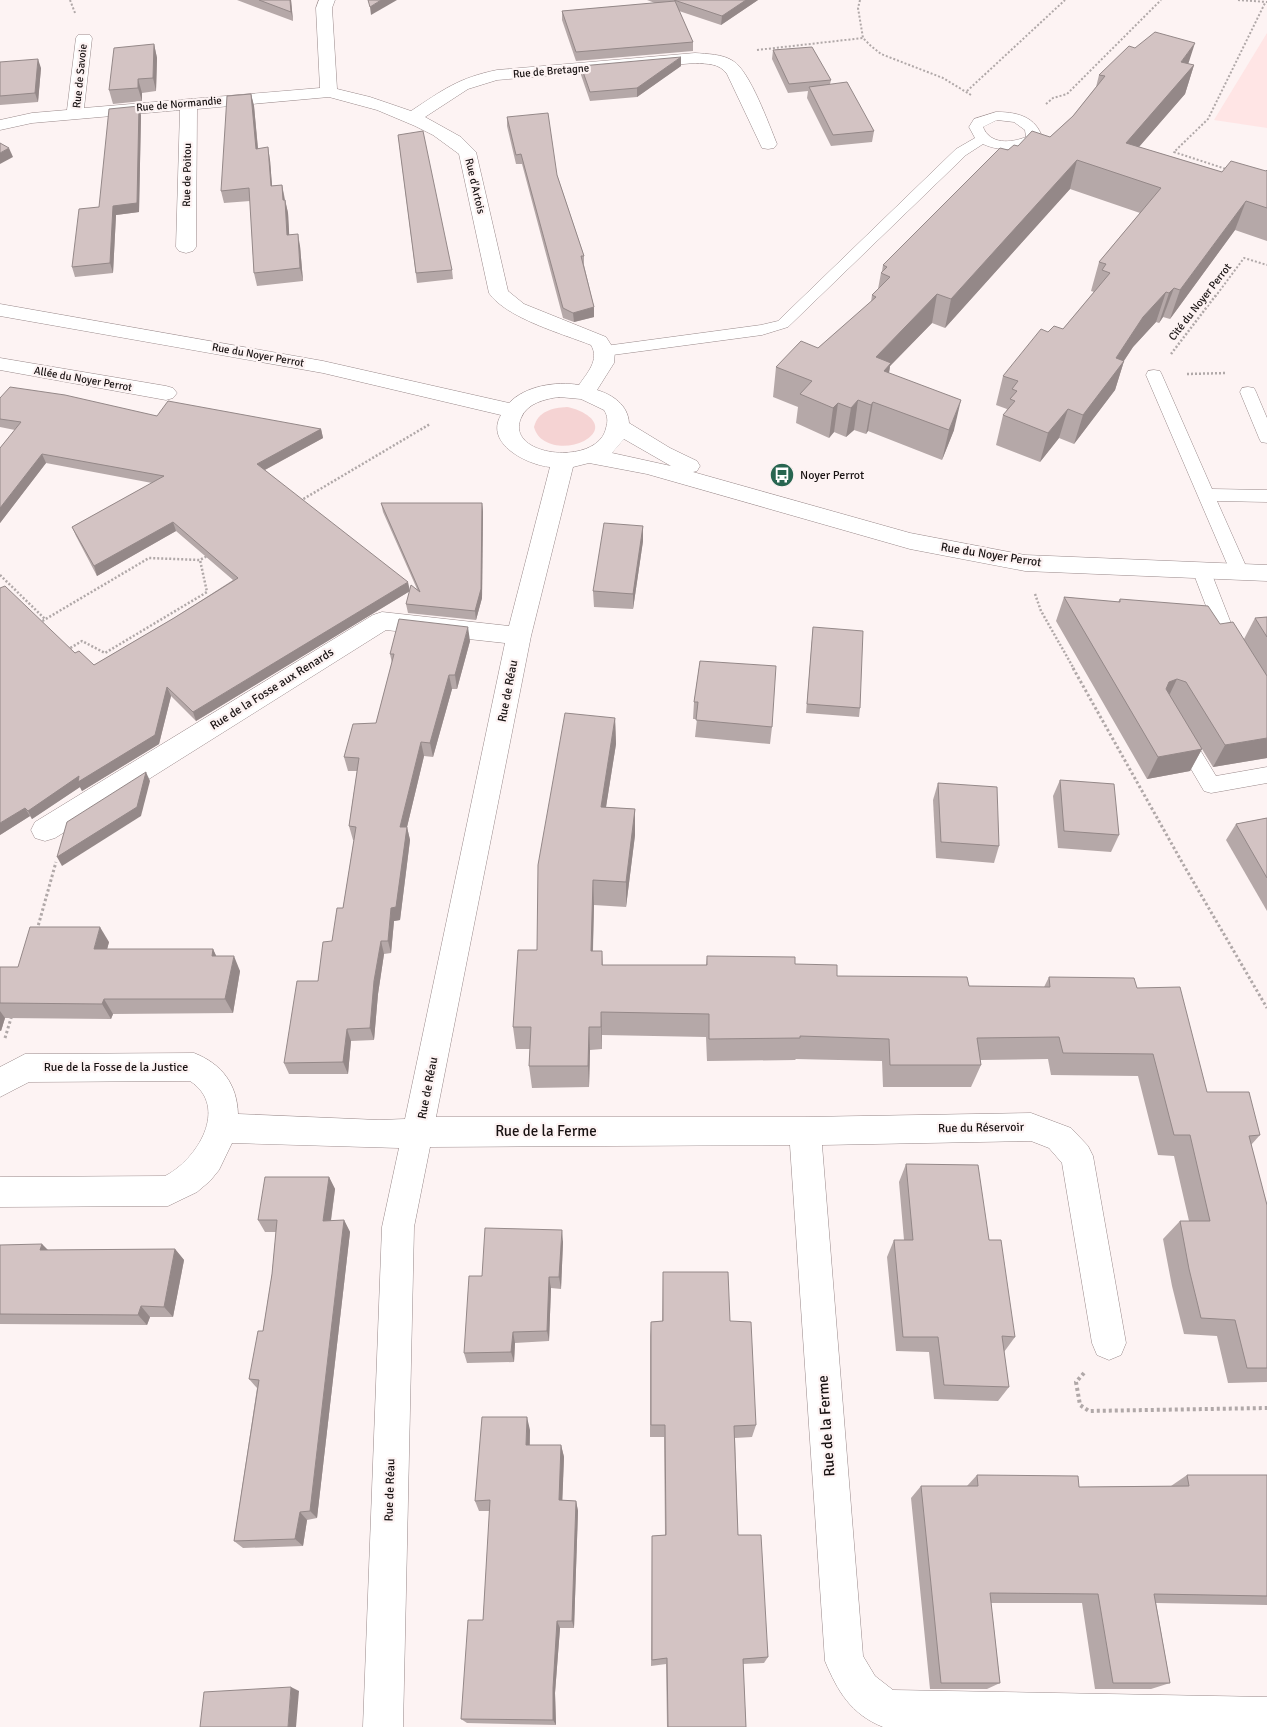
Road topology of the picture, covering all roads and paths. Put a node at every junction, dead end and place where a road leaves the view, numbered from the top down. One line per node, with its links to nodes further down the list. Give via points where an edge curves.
1 (327, 0): 11 (street, via 324,8)
2 (860, 0): 8 (path, via 858,8)
3 (1065, 0): 10 (path)
4 (1161, 0): 16 (path, via 1067,94 1053,98)
5 (1238, 0): 6 (path)
6 (1266, 3): 20 (path, via 1208,119 1174,152)
7 (84, 38): 13 (street, Rue de Savoie)
8 (863, 38): 9 (path, via 742,52); 10 (path, via 881,54 923,69)
9 (718, 60): 15 (street, Rue de Bretagne, via 694,58 497,75 462,85); 19 (street, via 733,68)
10 (967, 91): 14 (path)
11 (329, 92): 12 (street, Rue de Normandie); 15 (street, Rue d'Artois)
12 (189, 104): 13 (street, Rue de Normandie); 21 (street, Rue de Poitou)
13 (75, 114): 17 (street, Rue de Normandie)
14 (996, 116): 16 (lane, via 1008,116); 18 (lane, via 979,122 976,127)
15 (413, 117): 24 (street, Rue d'Artois, via 459,143 467,152 499,293 517,308 599,341)
16 (1027, 123): 18 (lane, via 1034,134 1032,140 1024,143 1003,146)
17 (0, 125)
18 (983, 139): 24 (lane, via 961,152 783,324 762,330)
19 (768, 144)
20 (1230, 170)
21 (186, 247)
22 (1267, 265): 27 (path, Cité du Noyer Perrot, via 1244,258)
23 (0, 310): 31 (street, Rue du Noyer Perrot, via 323,367)
24 (606, 351): 28 (street, via 604,363)
25 (0, 364): 30 (street, Allée du Noyer Perrot)
26 (1229, 373): 27 (path)
27 (1154, 375): 36 (lane)
28 (585, 392): 32 (street, via 544,393 523,402); 33 (street, via 610,405)
29 (1248, 392): 34 (lane)
30 (166, 393)
31 (467, 402): 32 (street, Rue du Noyer Perrot); 39 (path)
32 (513, 411): 35 (street, via 508,422 509,434 516,445 544,459)
33 (619, 426): 35 (street, via 610,444); 37 (street, Rue du Noyer Perrot, via 662,453)
34 (1267, 438)
35 (576, 458): 37 (street, Rue du Noyer Perrot, via 648,467); 49 (street, Rue de Réau)
36 (1206, 495): 38 (lane); 44 (lane)
37 (751, 496): 42 (street, Rue du Noyer Perrot, via 910,541)
38 (1267, 496)
39 (292, 506)
40 (217, 550): 41 (path)
41 (200, 560): 47 (path, via 149,558); 50 (path, via 207,592 105,653 82,641)
42 (1025, 562): 43 (street, Rue du Noyer Perrot); 56 (path, via 1041,611)
43 (1202, 572): 44 (street, Rue du Noyer Perrot); 51 (lane, via 1225,632)
44 (1240, 573): 45 (street, Rue du Noyer Perrot)
45 (1267, 574)
46 (0, 575): 47 (path)
47 (45, 619): 48 (path)
48 (38, 623)
49 (520, 636): 54 (street, Rue de la Fosse aux Renards, via 382,621); 62 (street, Rue de Réau)
50 (66, 651)
51 (1267, 698)
52 (1172, 719): 53 (lane, via 1210,784)
53 (1267, 775)
54 (46, 830): 55 (path, via 61,846)
55 (36, 932)
56 (1267, 1008)
57 (14, 1009): 58 (path)
58 (3, 1047)
59 (0, 1083): 60 (street, Rue de la Fosse de la Justice, via 25,1068 194,1067 210,1078 222,1100)
60 (222, 1128): 62 (street); 63 (street, Rue de la Fosse de la Justice, via 211,1156 189,1179 168,1191)
61 (805, 1131): 62 (street, Rue de la Ferme); 64 (street, Rue du Réservoir, via 1031,1127 1060,1138 1077,1156); 66 (street, Rue de la Ferme, via 844,1660 861,1690 887,1709)
62 (419, 1133): 67 (street, Rue de Réau, via 398,1227)
63 (0, 1192)
64 (1109, 1343): 65 (path, via 1076,1382 1080,1405 1089,1411)
65 (1267, 1408)
66 (1267, 1717)
67 (383, 1727)

